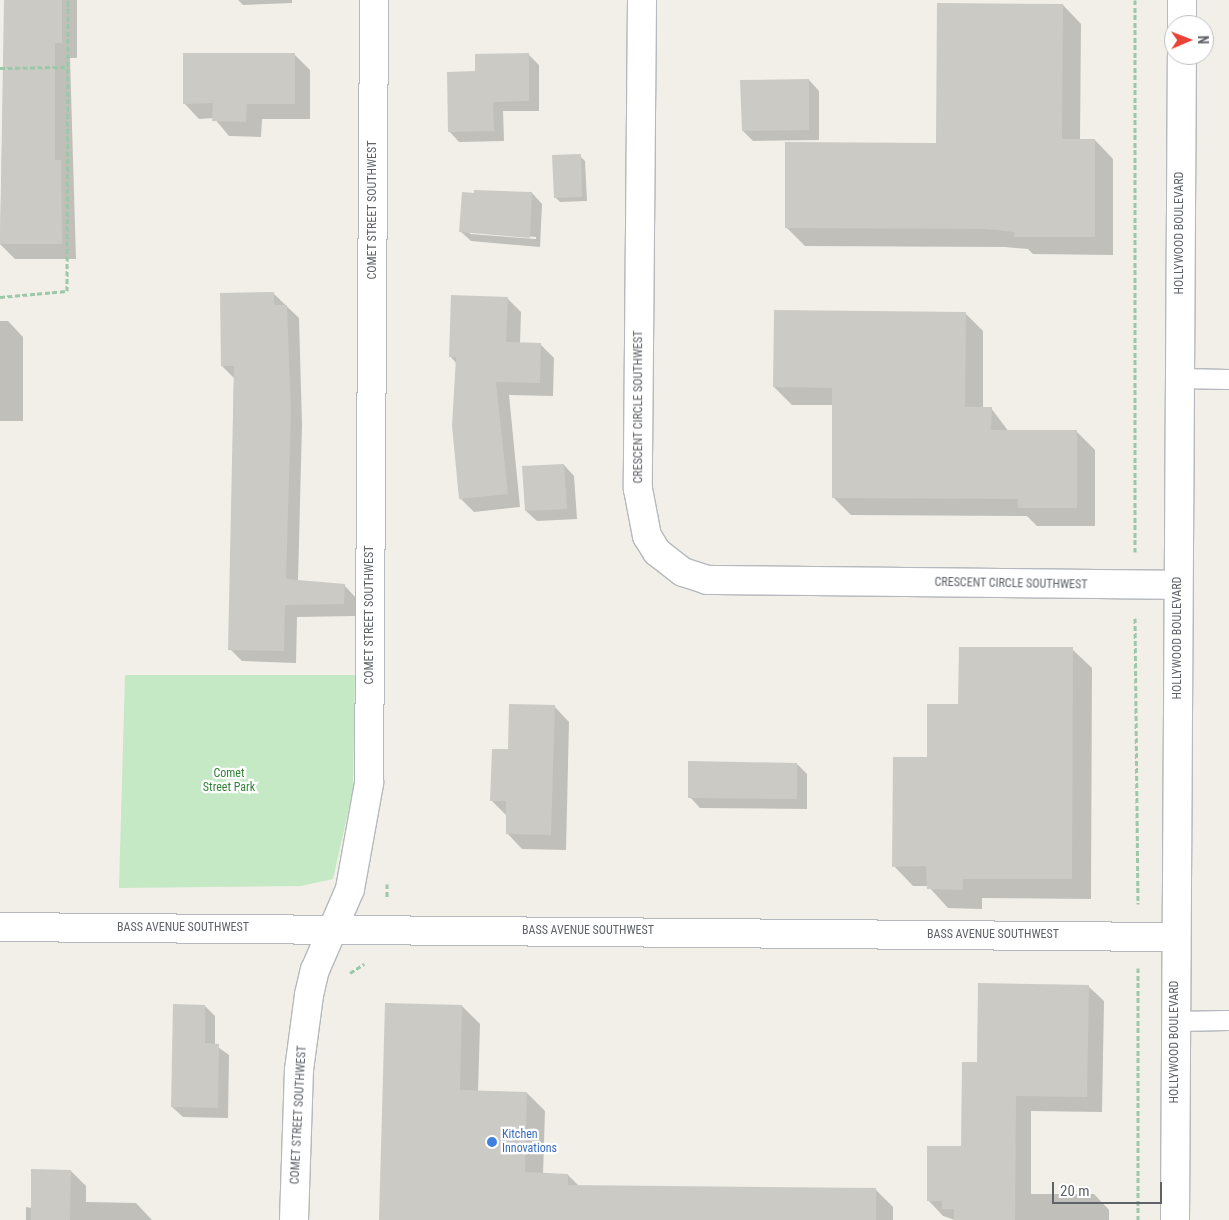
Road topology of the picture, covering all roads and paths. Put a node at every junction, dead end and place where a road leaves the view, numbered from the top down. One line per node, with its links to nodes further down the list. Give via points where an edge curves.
1 (68, 0): 8 (path)
2 (374, 0): 16 (street, COMET STREET SOUTHWEST, via 369,783 350,889)
3 (642, 0): 13 (street, CRESCENT CIRCLE SOUTHWEST, via 638,489 647,536 657,552 683,572 707,580)
4 (1135, 0): 13 (path)
5 (1182, 0): 6 (street)
6 (1182, 15)
7 (1182, 65): 11 (street, HOLLYWOOD BOULEVARD)
8 (68, 67): 9 (path); 10 (path, via 67,291)
9 (0, 68)
10 (0, 297)
11 (1179, 378): 12 (lane); 14 (street, HOLLYWOOD BOULEVARD)
12 (1229, 379)
13 (1135, 585): 14 (street, CRESCENT CIRCLE SOUTHWEST); 17 (path)
14 (1178, 585): 18 (street, HOLLYWOOD BOULEVARD)
15 (0, 927): 16 (street, BASS AVENUE SOUTHWEST)
16 (332, 929): 17 (street, BASS AVENUE SOUTHWEST); 21 (street, COMET STREET SOUTHWEST, via 315,970 299,1070)
17 (1138, 936): 18 (street, BASS AVENUE SOUTHWEST); 22 (path)
18 (1176, 936): 19 (street, HOLLYWOOD BOULEVARD)
19 (1175, 1020): 20 (lane); 23 (street, HOLLYWOOD BOULEVARD)
20 (1229, 1020)
21 (294, 1220)
22 (1138, 1220)
23 (1175, 1220)

